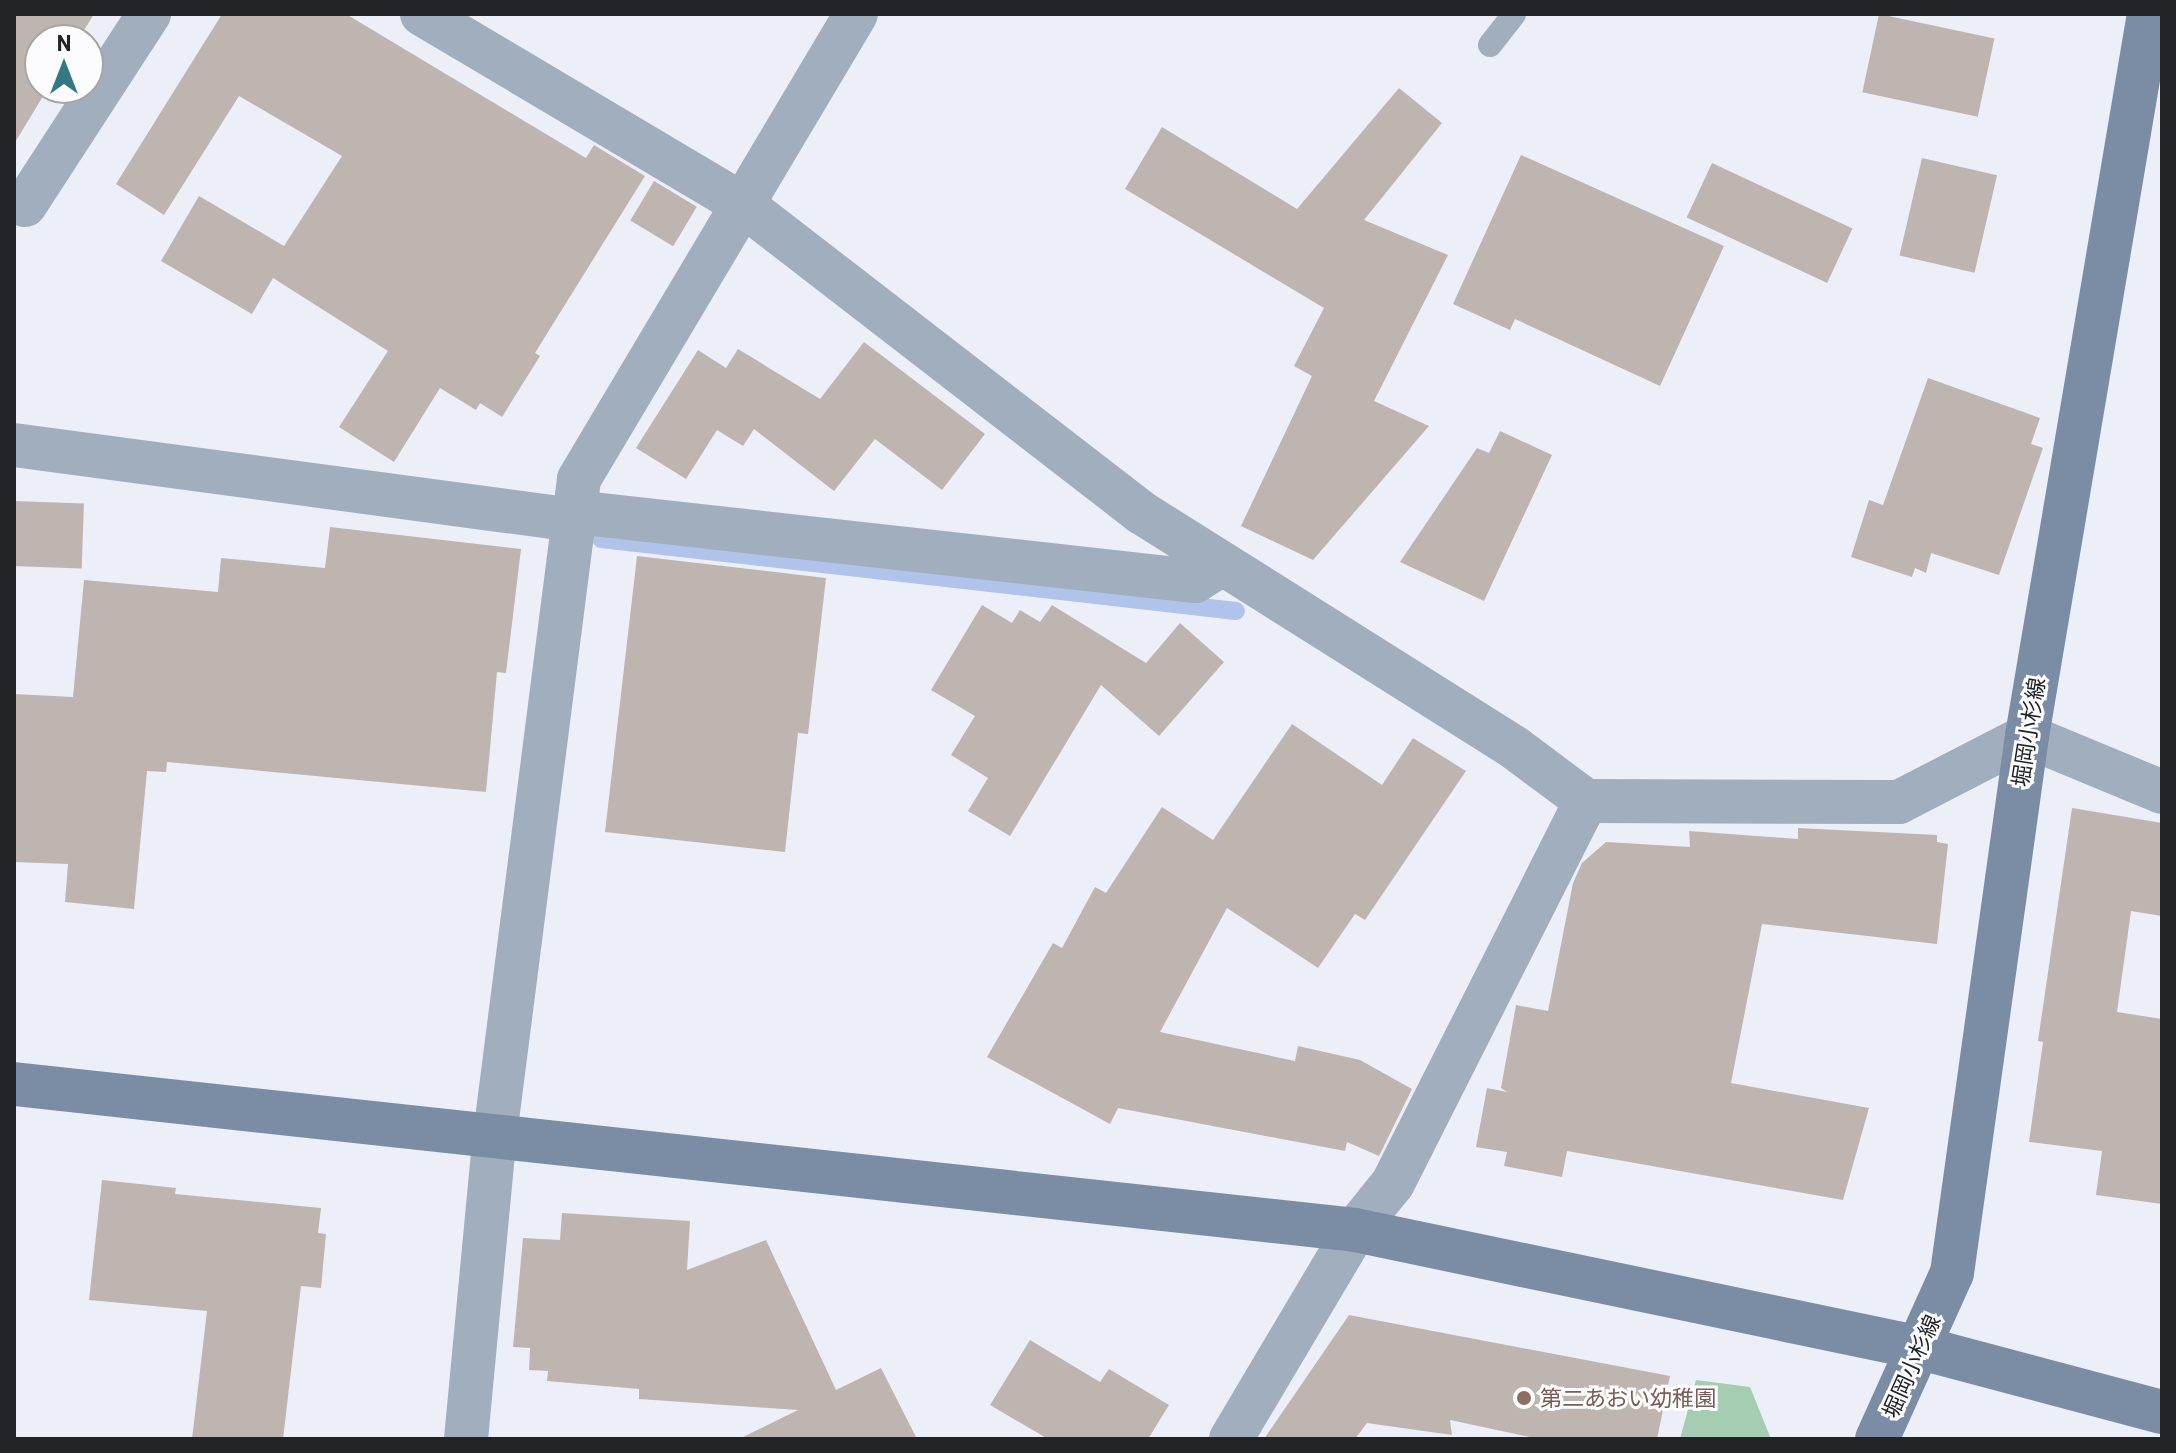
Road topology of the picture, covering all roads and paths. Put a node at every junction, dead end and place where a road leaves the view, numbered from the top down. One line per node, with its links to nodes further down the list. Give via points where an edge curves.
1 (149, 14): 8 (street)
2 (422, 14): 7 (street)
3 (856, 14): 7 (street)
4 (1514, 14): 6 (lane)
5 (2149, 14): 12 (street, 堀岡小杉線)
6 (1490, 45)
7 (742, 204): 10 (street, via 579,479); 11 (street, via 1142,513)
8 (18, 210)
9 (14, 445): 10 (street)
10 (574, 516): 11 (street, via 1195,581); 16 (street)
11 (1222, 564): 14 (street, via 1515,748)
12 (2027, 736): 13 (street); 14 (street, via 1899,802); 18 (street, 堀岡小杉線, via 1952,1273)
13 (2162, 792)
14 (1586, 801): 17 (street, via 1393,1183)
15 (14, 1084): 16 (street)
16 (495, 1135): 17 (street); 20 (street)
17 (1355, 1230): 18 (street); 21 (street)
18 (1921, 1348): 19 (street); 22 (street, 堀岡小杉線)
19 (2162, 1412)
20 (466, 1439)
21 (1231, 1439)
22 (1877, 1439)

